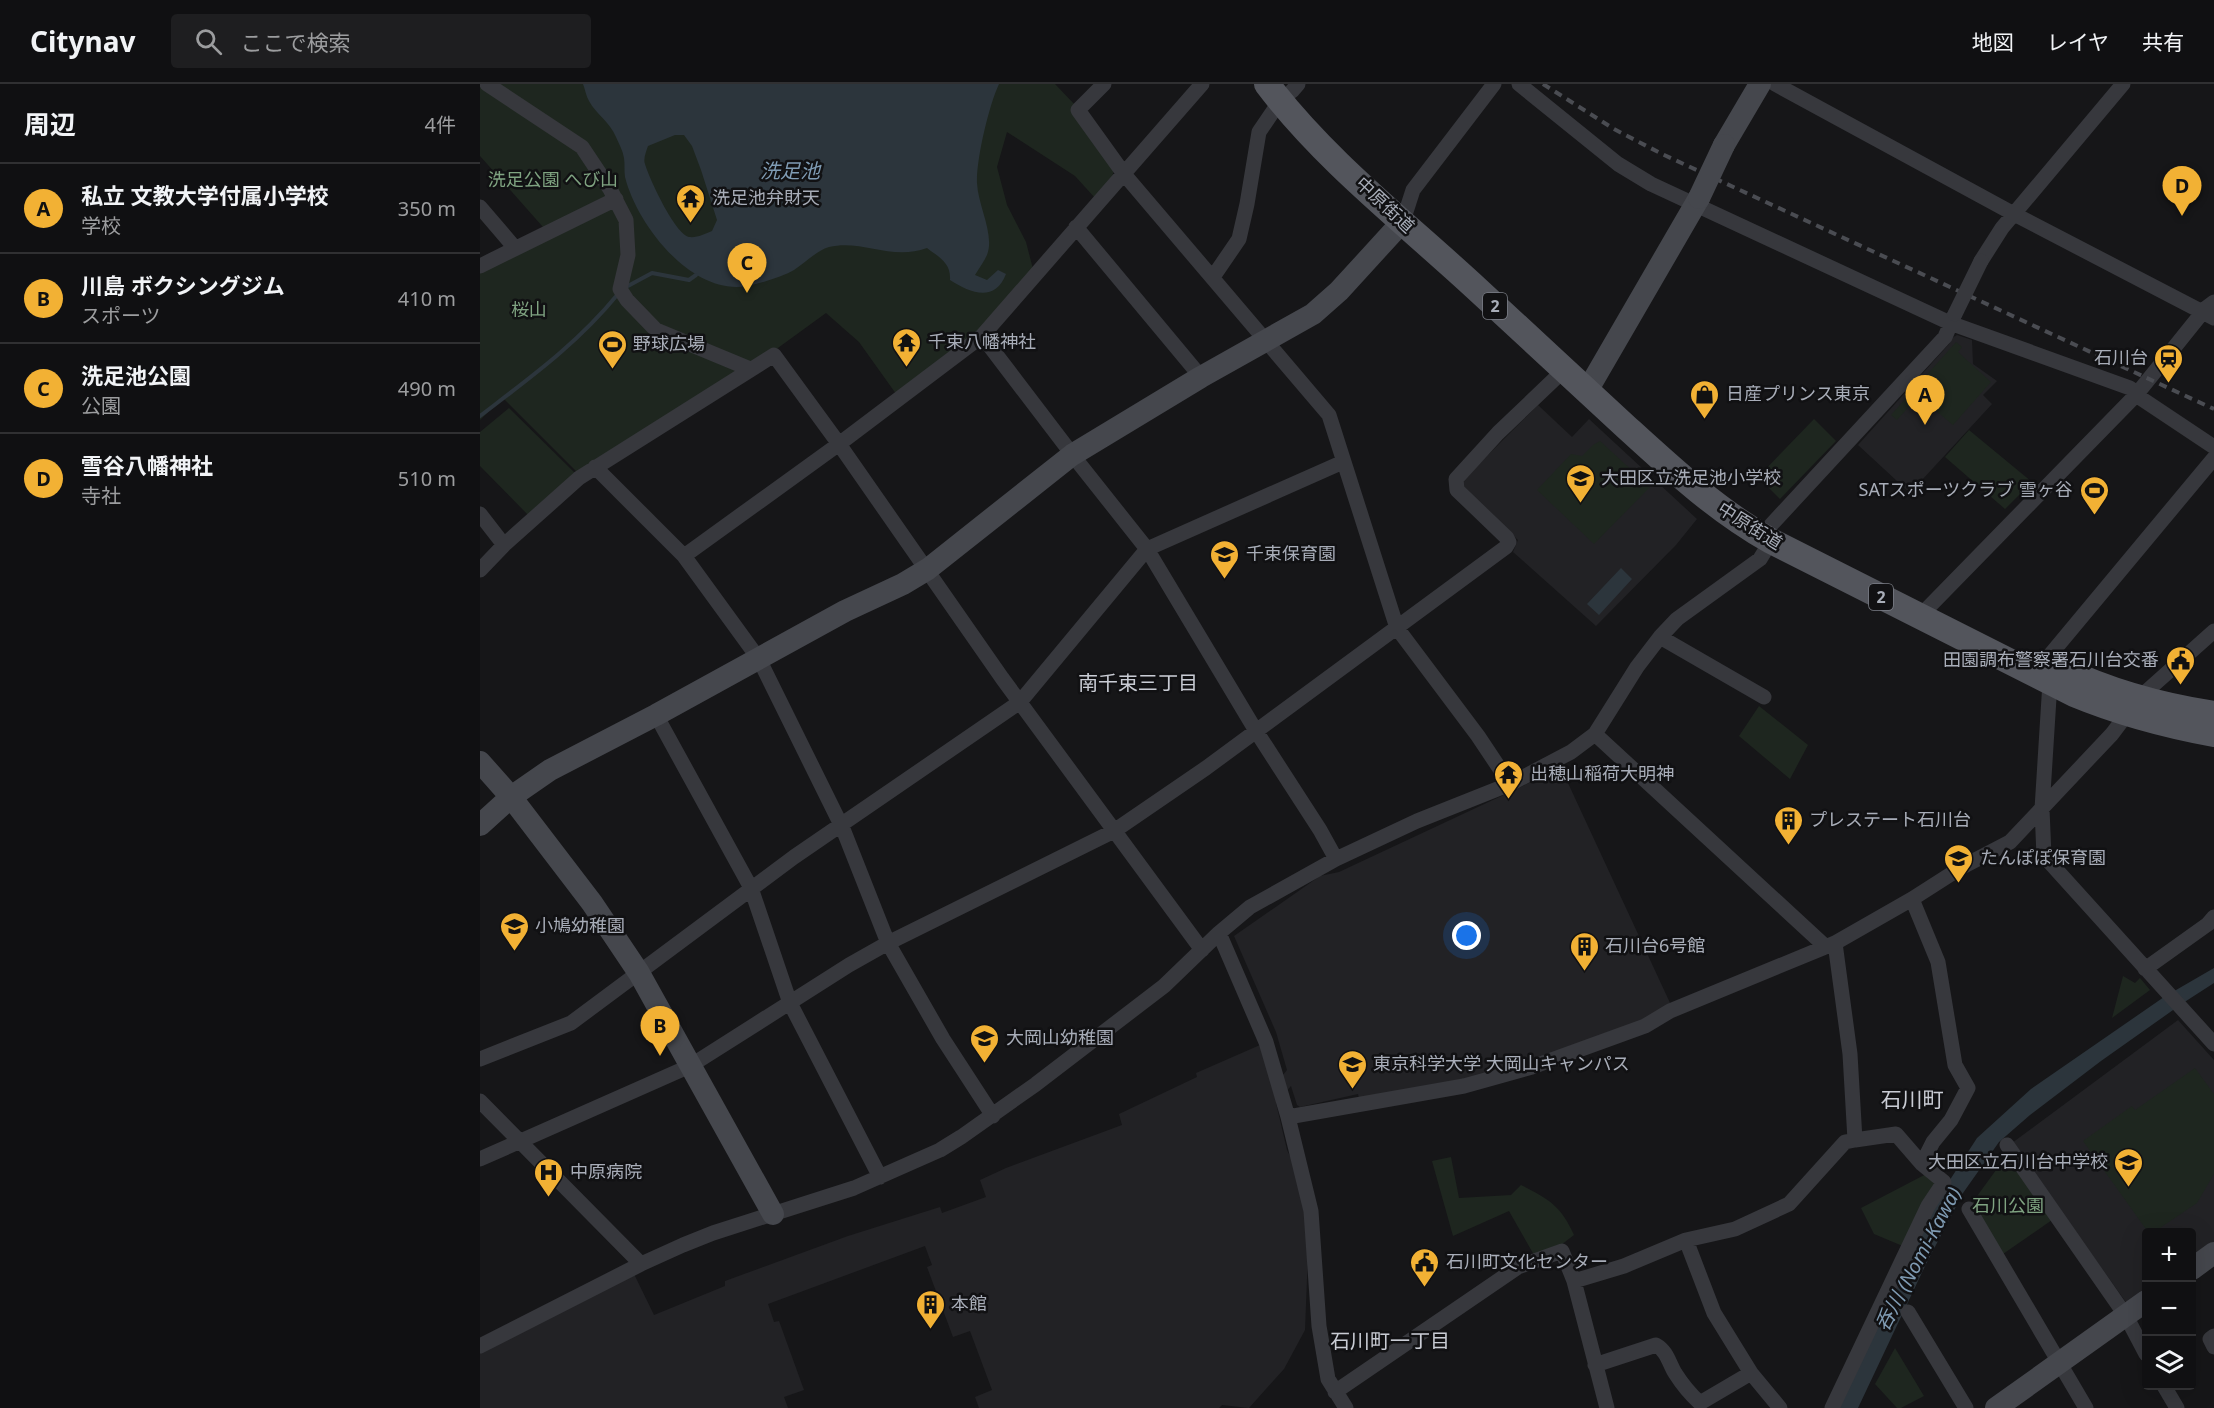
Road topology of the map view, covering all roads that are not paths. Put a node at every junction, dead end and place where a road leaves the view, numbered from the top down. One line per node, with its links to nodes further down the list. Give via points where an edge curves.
1 (487, 84): 11 (street, via 582,147)
2 (1104, 84): 10 (street, via 1078,111)
3 (1202, 84): 10 (street)
4 (1494, 84): 14 (street, via 1413,190)
5 (1519, 84): 12 (street, via 1618,164 1651,184)
6 (1760, 84): 12 (street, bridge)
7 (1775, 84): 15 (street)
8 (2123, 84): 15 (street)
9 (1285, 89): 14 (main road, 中原街道 / 2, via 1323,147); 19 (street, via 1259,132 1239,239)
10 (1124, 174): 16 (street); 19 (street)
11 (616, 199): 17 (street); 24 (street, via 626,220 624,294 656,330)
12 (1697, 201): 21 (street); 27 (street)
13 (480, 207): 17 (street)
14 (1406, 212): 23 (street, via 1339,291 1313,314); 25 (main road, 中原街道 / 2); 27 (main road, 中原街道 / 2)
15 (2014, 214): 20 (street); 21 (street, bridge, via 1981,261)
16 (1077, 227): 22 (street); 26 (street)
17 (515, 248): 18 (street)
18 (480, 266)
19 (1213, 277): 23 (street)
20 (2210, 311): 28 (street)
21 (1952, 319): 28 (street, via 2130,388); 36 (street, via 1941,341)
22 (982, 336): 29 (street); 31 (street)
23 (1267, 341): 26 (street); 33 (street, via 1329,415)
24 (750, 369): 29 (street, via 774,355); 34 (street)
25 (1564, 370): 27 (main road, 中原街道 / 2); 43 (street, via 1456,479 1457,490 1508,538 1506,547)
26 (1201, 377): 31 (street)
27 (1591, 384): 36 (main road, 中原街道 / 2)
28 (2136, 395): 30 (street); 42 (street)
29 (839, 444): 39 (street); 40 (street)
30 (2214, 447)
31 (1072, 455): 38 (street); 40 (street)
32 (2214, 458): 47 (street)
33 (1343, 462): 38 (street); 43 (street)
34 (595, 467): 37 (street); 39 (street)
35 (480, 514): 37 (street)
36 (1771, 533): 42 (main road, 中原街道 / 2); 45 (street, via 1760,559 1677,619)
37 (504, 545): 41 (street)
38 (1147, 549): 49 (street); 53 (street)
39 (684, 556): 46 (street)
40 (928, 569): 46 (street); 49 (street)
41 (480, 570)
42 (1925, 611): 47 (main road, 中原街道 / 2)
43 (1397, 628): 53 (street); 57 (street)
44 (2214, 632): 50 (street)
45 (1660, 637): 48 (street); 54 (street)
46 (759, 659): 52 (street); 61 (street)
47 (2048, 671): 50 (main road, 中原街道 / 2, via 2089,681); 59 (street)
48 (1764, 697)
49 (1020, 702): 61 (street); 62 (street)
50 (2132, 706): 51 (main road, 中原街道 / 2); 55 (main road, 中原街道 / 2, via 2171,726); 59 (street, via 2112,734)
51 (2214, 714)
52 (656, 715): 58 (street, via 550,770); 64 (street)
53 (1256, 731): 62 (street); 63 (street)
54 (1595, 734): 57 (street, via 1571,752); 69 (street)
55 (2214, 734)
56 (480, 762): 58 (street)
57 (1510, 784): 63 (street)
58 (511, 797): 60 (street); 72 (street, via 592,903)
59 (2042, 809): 65 (street, via 2010,842 1954,871); 71 (street, via 2044,856)
60 (480, 825)
61 (842, 825): 64 (street); 68 (street)
62 (1114, 831): 68 (street); 70 (street)
63 (1335, 859): 67 (street, via 1250,907)
64 (751, 888): 72 (street); 73 (street)
65 (1912, 899): 69 (street); 84 (street, via 1938,962 1955,1065 1968,1088)
66 (2214, 917): 71 (street)
67 (1219, 933): 70 (street); 79 (street, via 1266,1042)
68 (888, 943): 73 (street); 78 (street)
69 (1831, 945): 79 (street, via 1670,1011 1645,1026 1532,1067 1464,1086); 80 (street, via 1850,1054)
70 (1202, 950): 78 (street, via 1164,986)
71 (2145, 969): 74 (street)
72 (639, 973): 75 (street, via 572,1023); 76 (street)
73 (790, 1003): 76 (street); 85 (street)
74 (2214, 1044)
75 (480, 1059)
76 (690, 1066): 81 (street); 87 (street)
77 (480, 1101): 81 (street)
78 (993, 1116): 85 (street, via 940,1150)
79 (1288, 1117): 104 (street, via 1311,1211 1319,1326 1328,1379)
80 (1855, 1140): 84 (street, via 1896,1134); 88 (street, via 1845,1142 1789,1204 1736,1229)
81 (520, 1141): 83 (street); 90 (street)
82 (2007, 1145): 95 (street)
83 (480, 1159)
84 (1922, 1164): 108 (street, via 1944,1182 1928,1206)
85 (880, 1177): 87 (street)
86 (1969, 1209): 100 (street)
87 (773, 1214): 90 (street, via 713,1233)
88 (1686, 1240): 92 (street, via 1624,1266); 102 (street, via 1714,1313)
89 (2214, 1253): 91 (street)
90 (641, 1264): 97 (street)
91 (2196, 1266)
92 (1574, 1281): 101 (street); 104 (street, via 1562,1251 1518,1268)
93 (2142, 1304): 95 (street)
94 (1908, 1312): 109 (street)
95 (2126, 1316): 98 (street); 100 (street)
96 (2214, 1336): 99 (street, via 2210,1339)
97 (480, 1346)
98 (2142, 1346)
99 (2214, 1347)
100 (2059, 1362): 110 (street); 111 (street)
101 (1595, 1365): 102 (street, via 1656,1345 1663,1348 1674,1371 1700,1403); 106 (street)
102 (1751, 1373): 107 (street)
103 (2166, 1390): 112 (street)
104 (1335, 1392): 105 (street)
105 (1346, 1408)
106 (1607, 1408)
107 (1780, 1408)
108 (1832, 1408)
109 (1966, 1408)
110 (1996, 1408)
111 (2086, 1408)
112 (2177, 1408)

